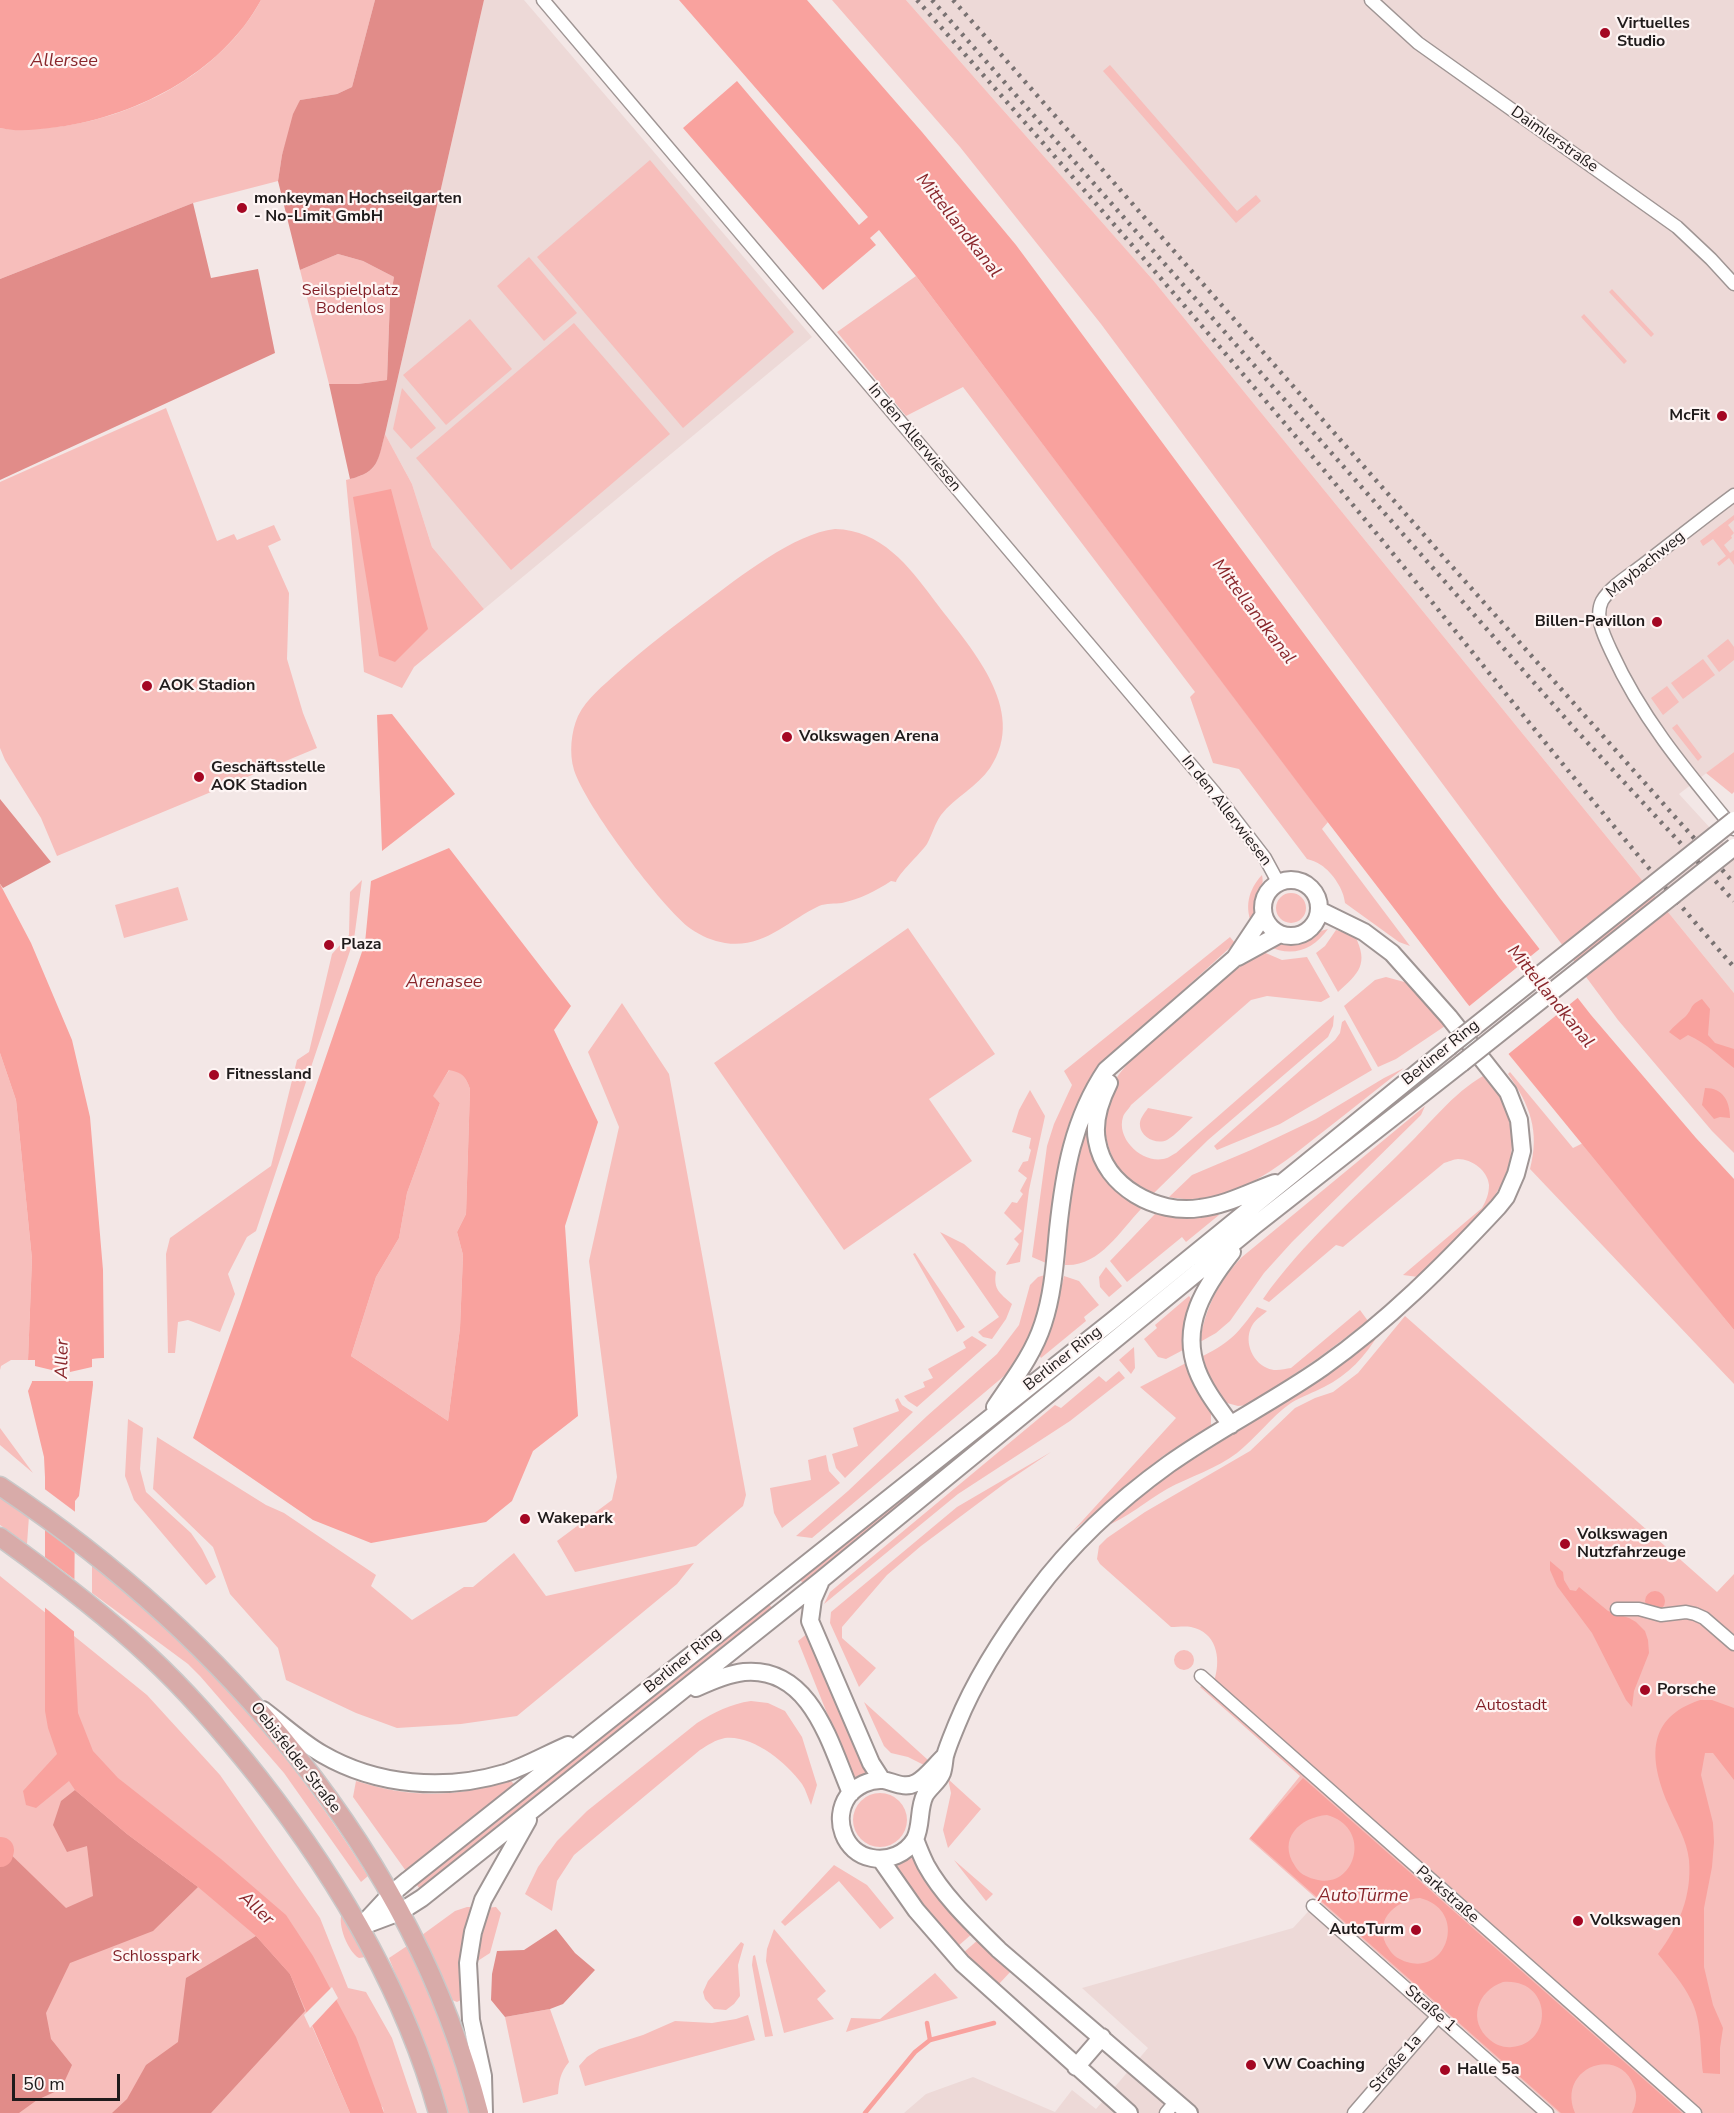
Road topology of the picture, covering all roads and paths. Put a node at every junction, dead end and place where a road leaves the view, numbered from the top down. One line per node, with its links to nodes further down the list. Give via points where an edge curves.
1 (543, 0): 8 (street, In den Allerwiesen, via 1214,792)
2 (1377, 2): 3 (street, Daimlerstraße, via 1425,49 1677,227)
3 (1734, 284)
4 (1734, 495): 6 (street, Maybachweg, via 1625,579 1599,607 1601,625 1640,708)
5 (1734, 820): 14 (main road, Berliner Ring, bridge)
6 (1734, 829)
7 (1734, 847): 15 (main road, Berliner Ring, bridge)
8 (1278, 882): 9 (main road, via 1293,879 1305,883 1316,895); 10 (main road, via 1264,897)
9 (1319, 910): 11 (main road, via 1314,925 1305,933); 17 (main road, via 1364,932 1392,953 1449,1017 1508,1092 1519,1120 1521,1151 1506,1197 1440,1268 1351,1347)
10 (1263, 916): 11 (main road); 12 (main road)
11 (1280, 934): 12 (main road)
12 (1235, 958): 13 (main road)
13 (1137, 1043): 14 (main road, via 1112,1075 1096,1116 1100,1151 1124,1186 1154,1204 1199,1209); 16 (main road, via 1106,1070 1076,1131 1063,1186 1055,1270 1043,1324 1033,1351)
14 (1291, 1176): 16 (main road, Berliner Ring)
15 (1254, 1226): 17 (main road, via 1202,1295 1193,1334 1197,1369); 20 (main road, Berliner Ring)
16 (986, 1420): 26 (main road, Berliner Ring)
17 (1231, 1425): 27 (main road, via 1168,1464 1087,1532 1056,1566 991,1658 957,1723)
18 (0, 1486): 25 (main road, Oebisfelder Straße, via 92,1553 155,1606)
19 (0, 1537): 38 (main road, via 149,1656 191,1699 303,1835)
20 (821, 1580): 24 (main road, Berliner Ring); 28 (main road, via 810,1621 871,1763)
21 (1617, 1609): 22 (street, via 1661,1615 1695,1614)
22 (1734, 1644)
23 (1200, 1676): 50 (street, Parkstraße)
24 (678, 1695): 30 (main road, via 742,1672 759,1672 787,1682 816,1712); 31 (main road, Berliner Ring)
25 (249, 1698): 26 (main road, via 297,1737 353,1769 434,1785 506,1773); 35 (main road, Oebisfelder Straße, via 321,1789)
26 (588, 1737): 35 (main road, Berliner Ring)
27 (945, 1756): 29 (main road, via 915,1784); 32 (main road, via 942,1774 925,1795)
28 (882, 1780): 29 (main road); 30 (main road, via 865,1783)
29 (900, 1786): 32 (main road, via 912,1797)
30 (850, 1793): 34 (main road, via 840,1816 842,1833 864,1857)
31 (532, 1812): 37 (main road, Berliner Ring); 45 (main road, via 483,1900 468,1963 471,2020 483,2076)
32 (919, 1814): 33 (main road)
33 (915, 1839): 34 (main road, via 900,1854); 40 (main road, via 926,1866 974,1925)
34 (880, 1860): 41 (main road, via 916,1910 963,1963)
35 (390, 1895): 37 (main road, Oebisfelder Straße); 38 (main road, Berliner Ring)
36 (1313, 1906): 39 (street, Straße 1)
37 (400, 1912): 38 (main road, Berliner Ring); 44 (main road, Oebisfelder Straße, via 438,1989 460,2045)
38 (360, 1927): 43 (main road, via 407,2025)
39 (1438, 2016): 48 (street, Straße 1a); 49 (street, Straße 1)
40 (1102, 2037): 41 (main road); 42 (main road, via 1134,2065)
41 (1076, 2067): 46 (main road)
42 (1171, 2107): 47 (main road)
43 (438, 2113)
44 (479, 2113)
45 (484, 2113)
46 (1129, 2113)
47 (1189, 2113)
48 (1354, 2113)
49 (1547, 2113)
50 (1695, 2113)

